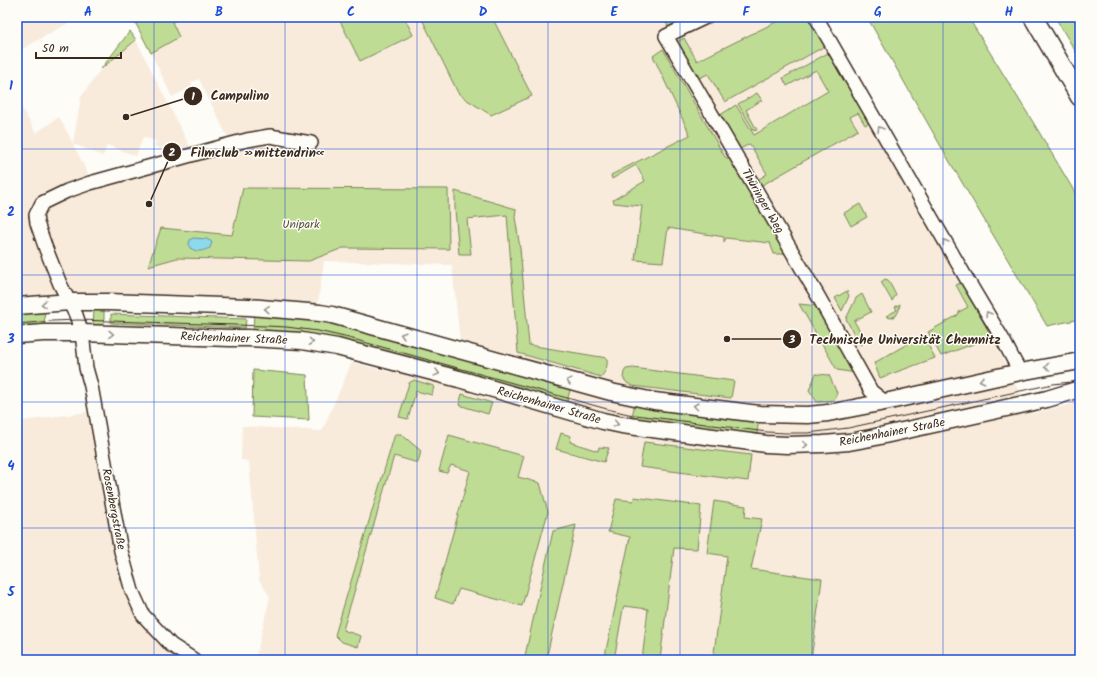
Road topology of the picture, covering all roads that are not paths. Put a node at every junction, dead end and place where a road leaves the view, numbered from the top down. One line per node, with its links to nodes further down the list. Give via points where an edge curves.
1 (706, 17): 13 (street, Thüringer Weg, via 666,36 871,391)
2 (816, 17): 11 (street, one-way to 2)
3 (1033, 17): 4 (main road)
4 (1080, 97)
5 (311, 143): 6 (street, via 270,136 247,140 90,183 42,203 36,215 37,223 60,284)
6 (70, 302): 7 (street, one-way to 7); 8 (street, Rosenbergstraße); 13 (street, one-way to 6, via 808,415 759,414 654,401 611,392 320,313 249,307)
7 (17, 306)
8 (82, 333): 9 (street, Reichenhainer Straße); 12 (street, Reichenhainer Straße, one-way to 12, via 315,342 625,426 766,444 849,442 1047,399); 14 (street, Rosenbergstraße, via 86,368 132,591 143,616 171,645)
9 (17, 335)
10 (1080, 361): 11 (street, one-way to 11)
11 (1020, 372): 13 (street, one-way to 13)
12 (1080, 389)
13 (885, 402)
14 (194, 660)

